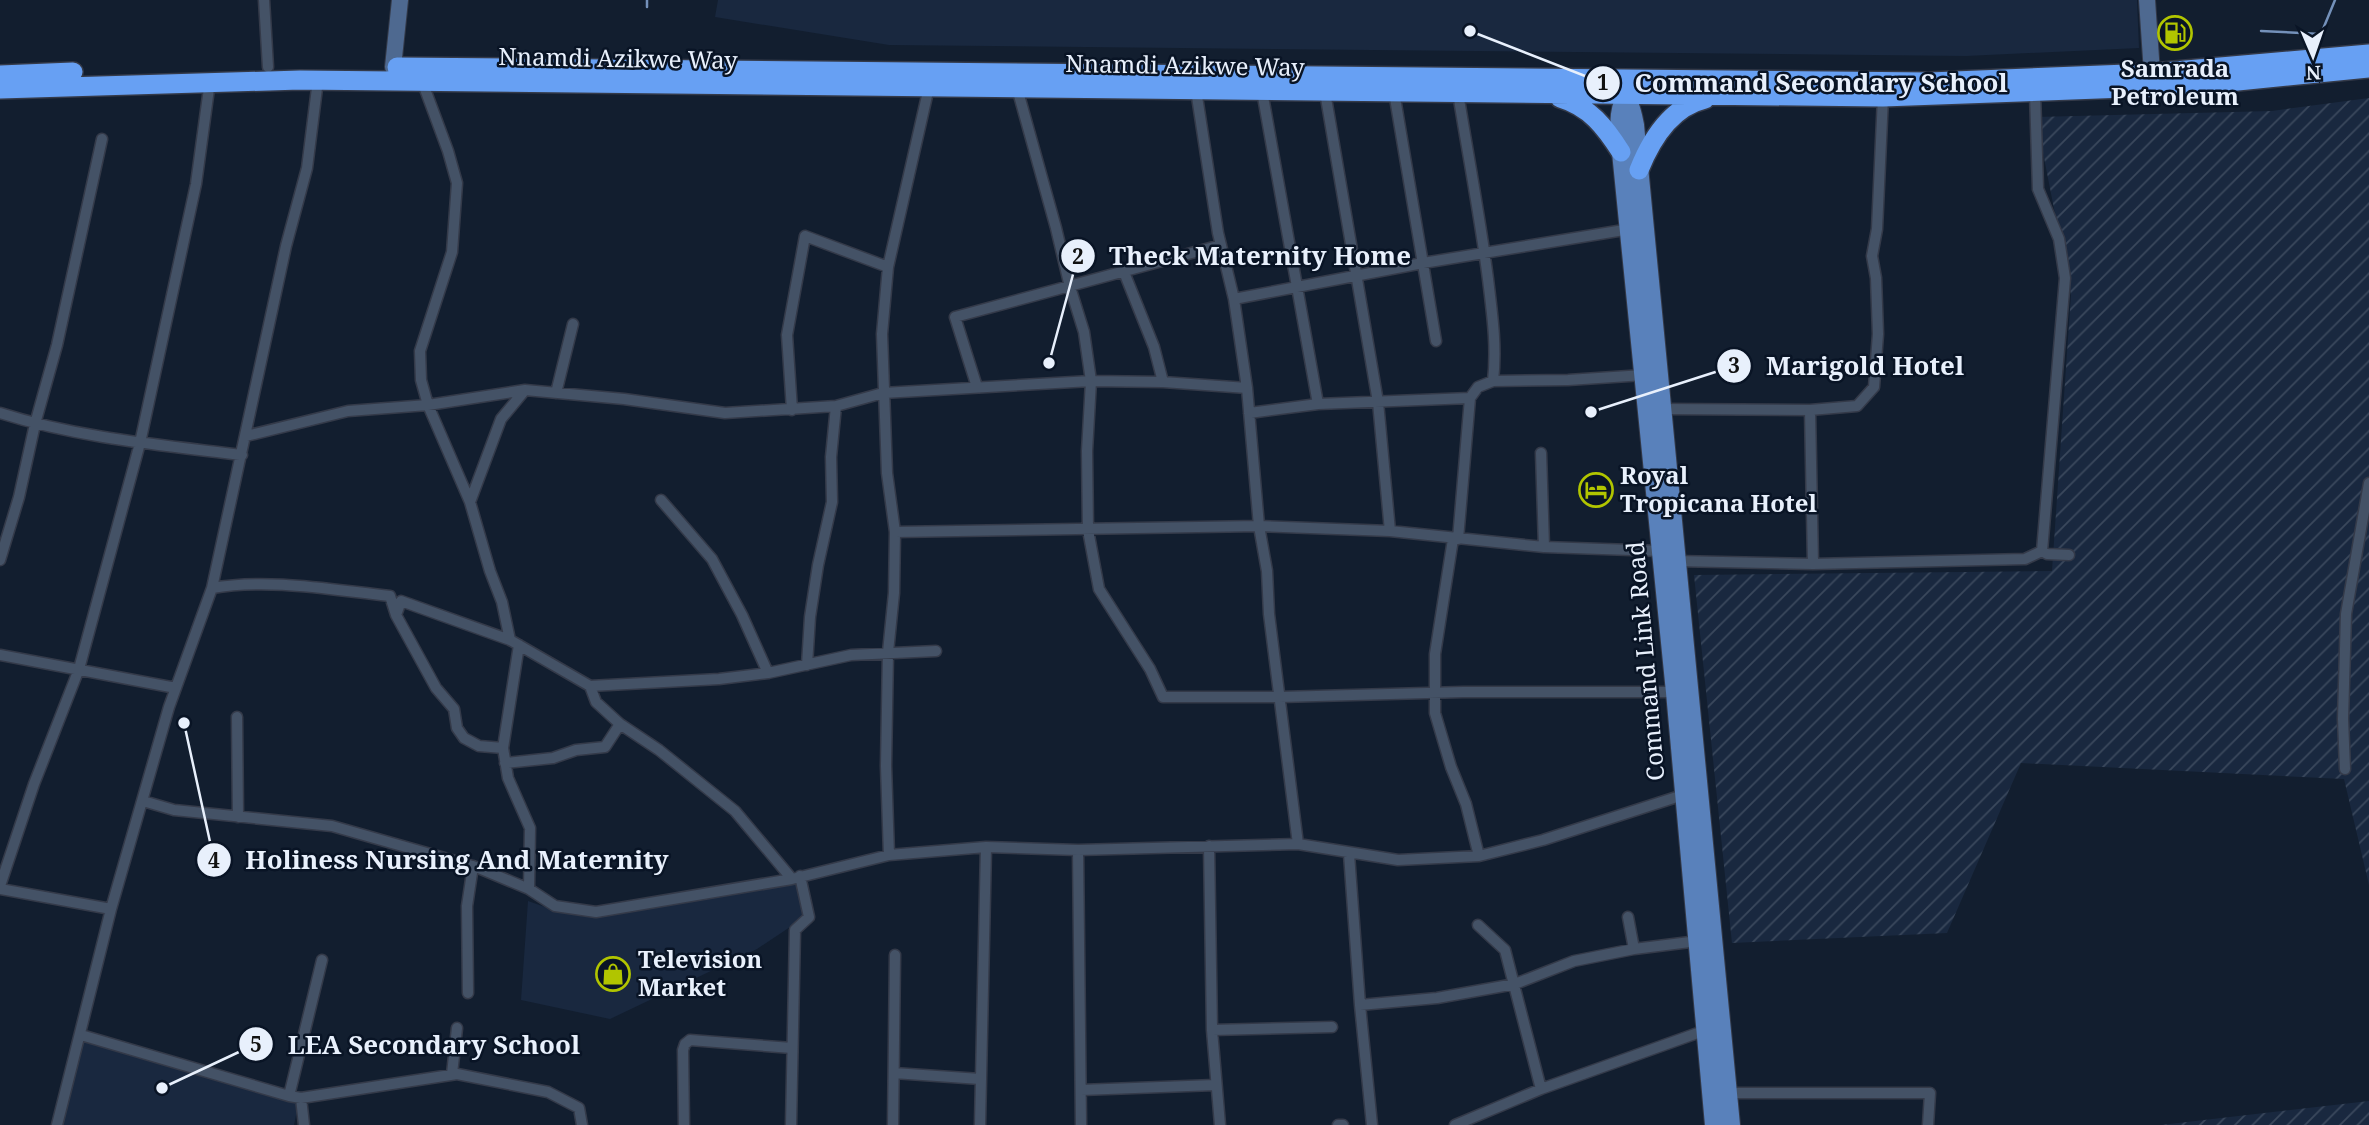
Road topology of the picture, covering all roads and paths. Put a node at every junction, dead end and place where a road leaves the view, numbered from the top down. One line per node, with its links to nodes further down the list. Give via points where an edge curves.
1 (264, 0): 5 (street)
2 (400, 0): 6 (street)
3 (2147, 0): 8 (street)
4 (2369, 54): 8 (highway, Nnamdi Azikwe Way)
5 (268, 67): 6 (highway, Nnamdi Azikwe Way); 15 (highway, Nnamdi Azikwe Way)
6 (393, 67): 10 (highway, Nnamdi Azikwe Way)
7 (2369, 68): 22 (highway, Nnamdi Azikwe Way, via 2218,83)
8 (2152, 73): 11 (highway, Nnamdi Azikwe Way, via 1930,82)
9 (318, 80): 12 (highway, Nnamdi Azikwe Way); 13 (highway, Nnamdi Azikwe Way); 62 (street, via 307,169)
10 (1579, 80): 11 (highway, Nnamdi Azikwe Way); 25 (main road, via 1604,84)
11 (1655, 80): 25 (main road)
12 (210, 81): 15 (highway, Nnamdi Azikwe Way); 63 (street, via 196,184)
13 (422, 81): 14 (highway, Nnamdi Azikwe Way); 54 (street, via 457,183 452,252 421,351 421,380)
14 (929, 87): 16 (highway, Nnamdi Azikwe Way); 34 (street)
15 (1, 88)
16 (1017, 88): 17 (highway, Nnamdi Azikwe Way); 37 (street)
17 (1196, 90): 18 (highway, Nnamdi Azikwe Way); 31 (street)
18 (1262, 91): 19 (highway, Nnamdi Azikwe Way); 38 (street)
19 (1325, 92): 20 (highway, Nnamdi Azikwe Way); 36 (street)
20 (1394, 92): 21 (highway, Nnamdi Azikwe Way); 33 (street)
21 (1458, 93): 23 (highway, Nnamdi Azikwe Way); 32 (street)
22 (2035, 93): 26 (highway, Nnamdi Azikwe Way); 76 (street, via 2038,189 2059,239 2065,278)
23 (1535, 94): 25 (highway, Nnamdi Azikwe Way); 28 (highway, via 1563,99 1593,115)
24 (1728, 95): 25 (highway, Nnamdi Azikwe Way); 26 (highway, Nnamdi Azikwe Way); 29 (highway, via 1699,100 1674,116 1654,139)
25 (1626, 96): 28 (main road, Command Link Road, via 1619,121); 29 (main road, Command Link Road, via 1635,125)
26 (1883, 97): 58 (street, via 1872,256 1878,334 1874,387 1857,406)
27 (103, 139): 61 (street)
28 (1621, 152): 30 (main road, Command Link Road)
29 (1639, 170): 56 (main road, Command Link Road)
30 (1630, 229): 32 (street); 42 (main road, Command Link Road)
31 (1221, 245): 35 (street); 39 (street)
32 (1484, 253): 33 (street); 44 (street, via 1494,327)
33 (1423, 263): 36 (street); 41 (street)
34 (888, 267): 50 (street); 57 (street, via 805,236 787,335)
35 (1125, 272): 37 (street); 45 (street)
36 (1357, 275): 38 (street); 52 (street)
37 (1070, 287): 43 (street, via 1084,332); 46 (street, via 955,317)
38 (1298, 288): 39 (street); 53 (street)
39 (1234, 299): 47 (street)
40 (573, 324): 49 (street)
41 (1436, 341)
42 (1644, 375): 44 (street); 75 (main road, Command Link Road)
43 (1091, 381): 45 (street); 46 (street); 70 (street)
44 (1493, 381): 51 (street, via 1478,387)
45 (1163, 382): 47 (street)
46 (976, 387): 50 (street)
47 (1247, 388): 60 (street)
48 (525, 390): 49 (street); 54 (street); 68 (street, via 501,419)
49 (556, 393): 57 (street, via 725,413)
50 (883, 393): 55 (street); 72 (street)
51 (1470, 398): 52 (street); 73 (street)
52 (1378, 402): 53 (street); 71 (street)
53 (1318, 404): 60 (street)
54 (428, 405): 62 (street, via 348,411); 68 (street)
55 (836, 406): 57 (street); 88 (street, via 832,502 810,617)
56 (1662, 409): 58 (street); 79 (main road, Command Link Road)
57 (792, 410)
58 (1810, 410): 80 (street)
59 (0, 413): 61 (street)
60 (1249, 413): 69 (street)
61 (35, 424): 63 (street); 78 (street)
62 (246, 436): 65 (street)
63 (140, 443): 65 (street); 89 (street)
64 (1541, 453): 74 (street)
65 (242, 455): 81 (street)
66 (2369, 483): 100 (street, via 2346,614)
67 (661, 500): 90 (street, via 712,559)
68 (470, 502): 84 (street)
69 (1259, 526): 70 (street); 71 (street); 95 (street)
70 (1088, 530): 72 (street); 95 (street, via 1099,589 1163,697)
71 (1390, 531): 73 (street)
72 (895, 532): 86 (street)
73 (1456, 539): 74 (street); 93 (street, via 1434,654)
74 (1544, 547): 75 (street)
75 (1661, 551): 83 (main road, Command Link Road)
76 (2042, 551): 77 (street); 80 (street, via 2025,559)
77 (2069, 555)
78 (0, 560)
79 (1676, 561): 80 (street); 83 (main road, Command Link Road)
80 (1813, 564)
81 (212, 588): 82 (street, via 300,586 390,596); 92 (street)
82 (396, 615): 84 (street, via 401,601); 98 (street, via 436,688 454,709 464,738 479,746)
83 (1675, 635): 94 (main road, Command Link Road); 137 (main road, Command Link Road)
84 (514, 643): 91 (street); 98 (street)
85 (936, 651): 86 (street)
86 (888, 652): 88 (street); 109 (street)
87 (0, 655): 89 (street)
88 (807, 665): 90 (street)
89 (79, 669): 92 (street); 113 (street)
90 (768, 673): 91 (street)
91 (590, 686): 97 (street, via 596,702)
92 (176, 688): 102 (street)
93 (1436, 692): 94 (street); 95 (street); 110 (street, via 1435,713)
94 (1675, 692): 101 (main road, Command Link Road)
95 (1280, 697): 104 (street)
96 (237, 717): 103 (street)
97 (620, 724): 99 (street, via 605,747); 112 (street, via 735,811)
98 (503, 748): 99 (street)
99 (505, 763): 114 (street, via 530,828)
100 (2345, 769)
101 (1683, 795): 110 (street); 118 (main road, Command Link Road)
102 (143, 801): 103 (street, via 174,810); 115 (street)
103 (238, 817): 111 (street, via 332,827)
104 (1298, 844): 105 (street); 108 (street)
105 (1209, 846): 107 (street); 127 (street)
106 (986, 847): 107 (street); 109 (street); 133 (street)
107 (1079, 850): 136 (street)
108 (1349, 854): 110 (street, via 1398,860); 124 (street)
109 (888, 855): 112 (street)
110 (1479, 856)
111 (473, 866): 114 (street); 123 (street, via 467,906)
112 (796, 878): 114 (street, via 596,912 555,906); 130 (street, via 809,917 795,930)
113 (0, 888): 115 (street)
114 (529, 889)
115 (111, 909): 129 (street)
116 (1628, 917): 119 (street)
117 (1478, 925): 122 (street, via 1505,950)
118 (1698, 941): 119 (street); 128 (main road, Command Link Road)
119 (1634, 949): 122 (street, via 1574,961)
120 (895, 955): 131 (street)
121 (323, 960): 138 (street)
122 (1515, 984): 124 (street); 135 (street)
123 (468, 993)
124 (1360, 1005): 149 (street)
125 (1332, 1027): 127 (street)
126 (457, 1028): 132 (street)
127 (1212, 1030): 134 (street)
128 (1706, 1030): 135 (street); 151 (main road, Command Link Road)
129 (81, 1035): 138 (street); 140 (street)
130 (792, 1048): 143 (street, via 690,1040 683,1050); 144 (street)
131 (894, 1073): 133 (street); 145 (street)
132 (452, 1074): 139 (street); 142 (street, via 548,1091 579,1108)
133 (980, 1079): 146 (street)
134 (1215, 1085): 136 (street); 148 (street)
135 (1541, 1089): 150 (street)
136 (1082, 1090): 147 (street)
137 (1728, 1093): 152 (main road, Command Link Road); 153 (street, via 1930,1093)
138 (289, 1096): 139 (street)
139 (301, 1098): 141 (street)
140 (57, 1125)
141 (304, 1125)
142 (582, 1125)
143 (684, 1125)
144 (791, 1125)
145 (893, 1125)
146 (980, 1125)
147 (1081, 1125)
148 (1220, 1125)
149 (1372, 1125)
150 (1455, 1125)
151 (1714, 1125)
152 (1731, 1125)
153 (1928, 1125)

